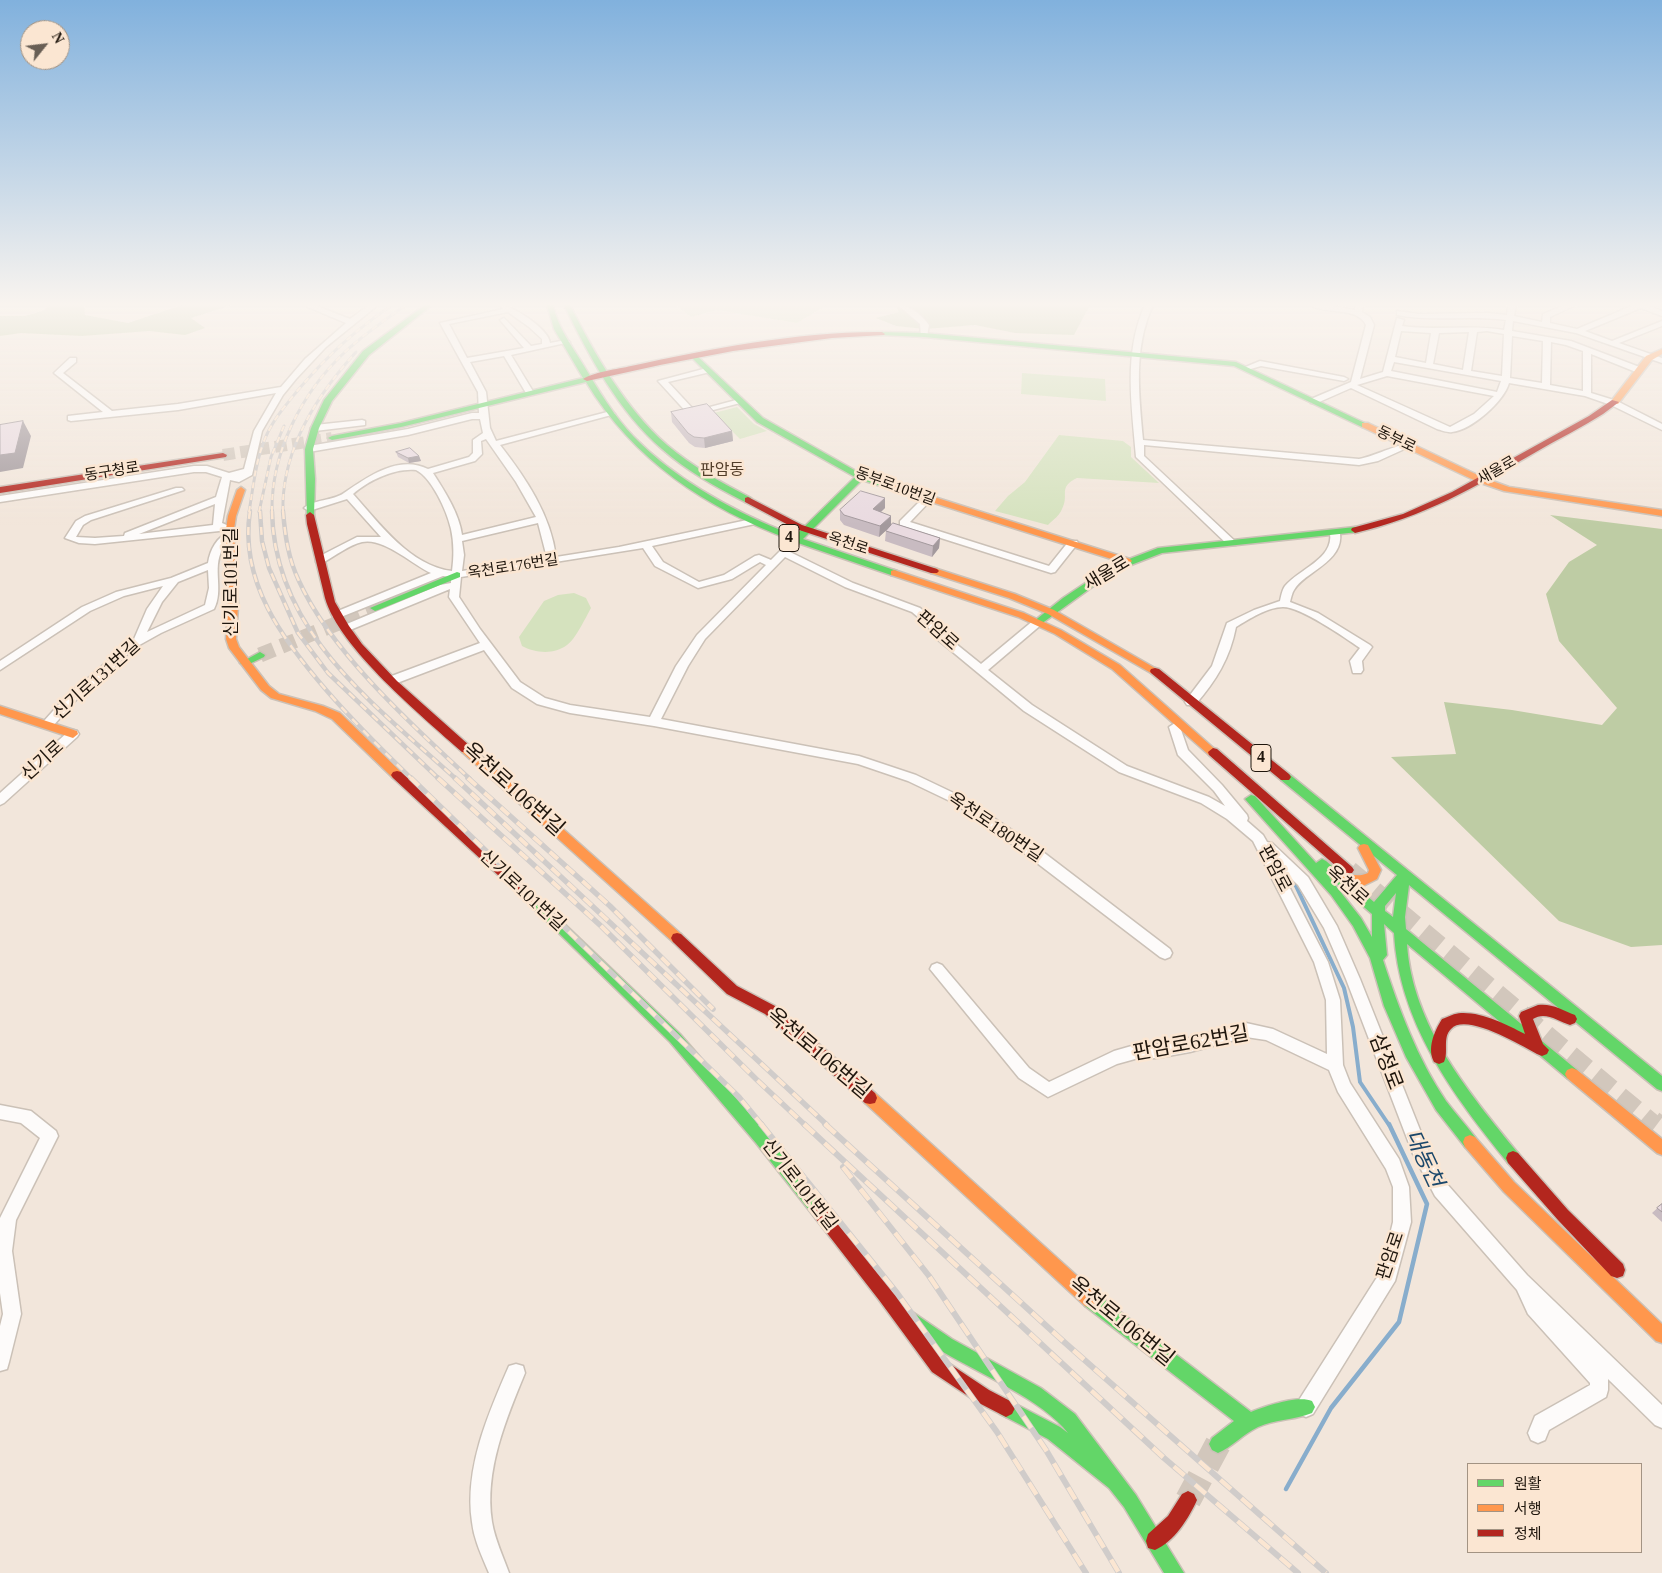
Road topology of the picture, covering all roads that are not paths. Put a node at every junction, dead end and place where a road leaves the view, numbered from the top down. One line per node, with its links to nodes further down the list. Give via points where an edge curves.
1 (65, 378): 32 (street)
2 (294, 378): 24 (street)
3 (345, 378): 37 (main road, 옥천로106번길, via 328,400)
4 (475, 378): 31 (street, via 482,392)
5 (522, 378): 25 (street)
6 (586, 378): 25 (main road)
7 (588, 378): 33 (main road, 옥천로 / 4)
8 (610, 378): 61 (main road, 옥천로 / 4, via 654,437 689,466)
9 (673, 378): 29 (street, via 662,381 693,414)
10 (716, 378): 29 (main road, 동부로10번길)
11 (1137, 378): 40 (street)
12 (1268, 378): 28 (main road, 동부로)
13 (1334, 378): 22 (street)
14 (1351, 378): 22 (street)
15 (1365, 378): 22 (street)
16 (1414, 378): 27 (street)
17 (1497, 378): 21 (street)
18 (1546, 378): 23 (street)
19 (1587, 378): 26 (street)
20 (1633, 378): 30 (main road, 새울로)
21 (1506, 380): 23 (street); 27 (street)
22 (1350, 382): 27 (street, via 1451,430 1478,415); 28 (street)
23 (1546, 387): 26 (street)
24 (284, 389): 32 (street, via 178,407); 46 (street, via 264,419)
25 (530, 392): 31 (main road)
26 (1587, 394): 30 (street)
27 (1500, 396)
28 (1314, 401): 42 (main road, 동부로)
29 (740, 402): 47 (main road, 동부로10번길, via 760,420)
30 (1614, 403): 36 (street); 48 (main road, 새울로)
31 (485, 410): 38 (street, via 483,421); 39 (main road); 43 (street, via 399,434)
32 (109, 413): 34 (street)
33 (611, 414): 41 (street); 59 (main road, 옥천로 / 4, via 654,459 700,492)
34 (71, 418)
35 (362, 423): 37 (street)
36 (1660, 423)
37 (315, 428): 43 (main road, 옥천로106번길)
38 (488, 434): 41 (street); 45 (street, via 477,440 478,454 472,459)
39 (332, 438)
40 (1140, 442): 42 (street, via 1360,462); 67 (street, via 1140,457)
41 (495, 444): 58 (street, via 524,486)
42 (1407, 446): 48 (main road, 동부로)
43 (308, 449): 56 (main road, 옥천로106번길)
44 (223, 455): 49 (main road, 동구청로)
45 (428, 472): 52 (street, via 417,467 395,470 354,487); 64 (street, 옥천로180번길, via 443,497 456,528)
46 (237, 474): 51 (street); 53 (street, via 194,469); 54 (street)
47 (860, 477): 55 (main road, 동부로10번길); 61 (main road)
48 (1481, 480): 57 (main road, 동부로, via 1507,489); 62 (main road, 새울로, via 1399,520)
49 (0, 490)
50 (179, 490): 63 (street, via 88,518 79,523 69,536 76,542)
51 (241, 490): 60 (main road, 신기로101번길)
52 (349, 495): 56 (street); 69 (street, 옥천로176번길)
53 (0, 499)
54 (220, 499): 60 (street, via 217,522); 63 (street)
55 (927, 499): 66 (main road, 동부로10번길); 66 (street, via 904,524 1050,570)
56 (309, 508): 71 (main road, 옥천로106번길)
57 (1662, 513)
58 (541, 519): 64 (street); 72 (street, via 551,546)
59 (752, 522): 65 (main road, 옥천로 / 4); 68 (street, 옥천로176번길)
60 (226, 530): 63 (street); 75 (street, 신기로131번길); 88 (main road, 신기로101번길, via 233,606 231,640)
61 (807, 530): 65 (main road); 81 (main road, 옥천로 / 4, via 1012,596)
62 (1335, 533): 67 (main road, 새울로); 79 (street, via 1336,540 1327,557 1289,588)
63 (118, 539)
64 (457, 540): 78 (street, 옥천로180번길)
65 (795, 541): 70 (street); 83 (main road, 옥천로 / 4)
66 (1073, 543): 73 (main road, 동부로10번길)
67 (1232, 544): 73 (main road, 새울로, via 1161,550)
68 (646, 545): 72 (street, 옥천로176번길); 74 (street, via 658,564 698,585 728,577 759,558)
69 (395, 546): 71 (street, via 387,546 378,539 360,539); 76 (street, 옥천로176번길, via 417,562)
70 (784, 554): 74 (street); 91 (street, 판암로, via 849,585 916,610)
71 (320, 560): 82 (main road, 옥천로106번길)
72 (552, 561): 78 (street, 옥천로176번길)
73 (1127, 561): 81 (main road, 새울로)
74 (773, 564): 96 (street, via 701,637 682,666)
75 (212, 565): 77 (street); 85 (street, 신기로131번길, via 214,583 210,607)
76 (441, 572): 78 (street, 옥천로176번길); 82 (street)
77 (175, 580): 85 (street, via 161,593); 89 (street, via 120,594 86,608)
78 (456, 580): 80 (main road); 84 (street, via 444,588); 86 (street, 옥천로180번길, via 454,597)
79 (1284, 604): 92 (street, via 1345,633 1366,647 1356,661); 94 (street, via 1241,618 1231,625 1222,662 1206,687)
80 (375, 608)
81 (1050, 612): 83 (main road, 새울로); 94 (main road, 옥천로 / 4, via 1151,668)
82 (337, 616): 84 (main road, 옥천로106번길)
83 (1038, 622): 90 (main road, 옥천로 / 4); 91 (street)
84 (346, 628): 93 (main road, 옥천로106번길)
85 (139, 640): 97 (street, 신기로131번길, via 74,696)
86 (486, 644): 93 (street); 96 (street, 옥천로180번길, via 516,685 541,701 570,709)
87 (260, 656): 88 (main road)
88 (245, 663): 122 (main road, 신기로101번길, via 275,696 336,716 646,1009 761,1138)
89 (0, 666)
90 (1116, 668): 98 (main road, 옥천로 / 4, via 1123,683); 104 (main road, via 1137,675); 105 (main road)
91 (981, 670): 102 (street, 판암로, via 1028,708 1123,769 1205,800)
92 (1356, 670)
93 (393, 680): 128 (main road, 옥천로106번길, via 732,990 770,1010 911,1134 1091,1300)
94 (1191, 702): 103 (main road, 옥천로 / 4)
95 (0, 710): 97 (main road, 신기로)
96 (654, 722): 110 (street, 옥천로180번길, via 859,760 912,778 958,800 1025,846)
97 (48, 724): 99 (main road, 신기로)
98 (1175, 727): 100 (main road, 옥천로 / 4); 102 (street, 삼정로, via 1182,752 1218,788)
99 (73, 734): 101 (street, 신기로)
100 (1251, 799): 107 (main road, 옥천로 / 4); 112 (main road, via 1348,910 1376,958)
101 (0, 800)
102 (1255, 835): 116 (street, 판암로, via 1284,885 1321,962 1333,1000); 120 (street, 삼정로, via 1303,881 1330,926 1421,1154 1441,1190)
103 (1357, 836): 106 (main road, 옥천로 / 4); 107 (main road, via 1372,861 1373,876 1363,881)
104 (1359, 866)
105 (1348, 870)
106 (1404, 876): 108 (main road, via 1379,904); 109 (main road); 113 (main road, 옥천로 / 4)
107 (1337, 878): 108 (main road, 옥천로 / 4)
108 (1377, 914): 109 (main road, 옥천로 / 4); 112 (main road, via 1377,932)
109 (1397, 930): 114 (main road, 옥천로 / 4); 115 (main road, via 1400,957 1413,1000)
110 (1165, 953)
111 (936, 970): 116 (street, 판암로62번길, via 1024,1073 1048,1090 1114,1058 1190,1045 1246,1030 1268,1034)
112 (1391, 1006): 123 (main road, via 1423,1075 1460,1131 1510,1188)
113 (1592, 1029): 114 (main road, via 1555,1013 1536,1009 1526,1016 1526,1022); 117 (main road, 옥천로 / 4)
114 (1542, 1050): 115 (main road, via 1497,1025 1465,1018 1447,1025 1439,1034); 119 (main road, 옥천로 / 4)
115 (1439, 1058): 121 (main road, via 1524,1172)
116 (1335, 1065): 126 (street, 판암로, via 1344,1087 1393,1165 1402,1187 1402,1222 1389,1275)
117 (1662, 1085)
118 (0, 1112): 124 (street, via 25,1116 50,1136 8,1219 3,1251 12,1314)
119 (1662, 1148)
120 (1521, 1281): 127 (street, 삼정로); 129 (street, 삼정로, via 1534,1308 1599,1379 1599,1390 1542,1423)
121 (1627, 1281)
122 (884, 1294): 131 (main road, via 946,1345 1035,1394 1069,1420); 131 (main road, via 938,1366 983,1396 1054,1433)
123 (1662, 1335)
124 (0, 1362)
125 (516, 1373): 134 (street, via 495,1422 482,1477 480,1516)
126 (1306, 1407): 128 (main road, via 1275,1411)
127 (1662, 1418)
128 (1250, 1422): 130 (main road, via 1226,1435)
129 (1538, 1433)
130 (1218, 1444)
131 (1114, 1481): 133 (main road)
132 (1188, 1500): 133 (main road, via 1174,1522)
133 (1155, 1541): 135 (main road)
134 (498, 1573)
135 (1175, 1573)

